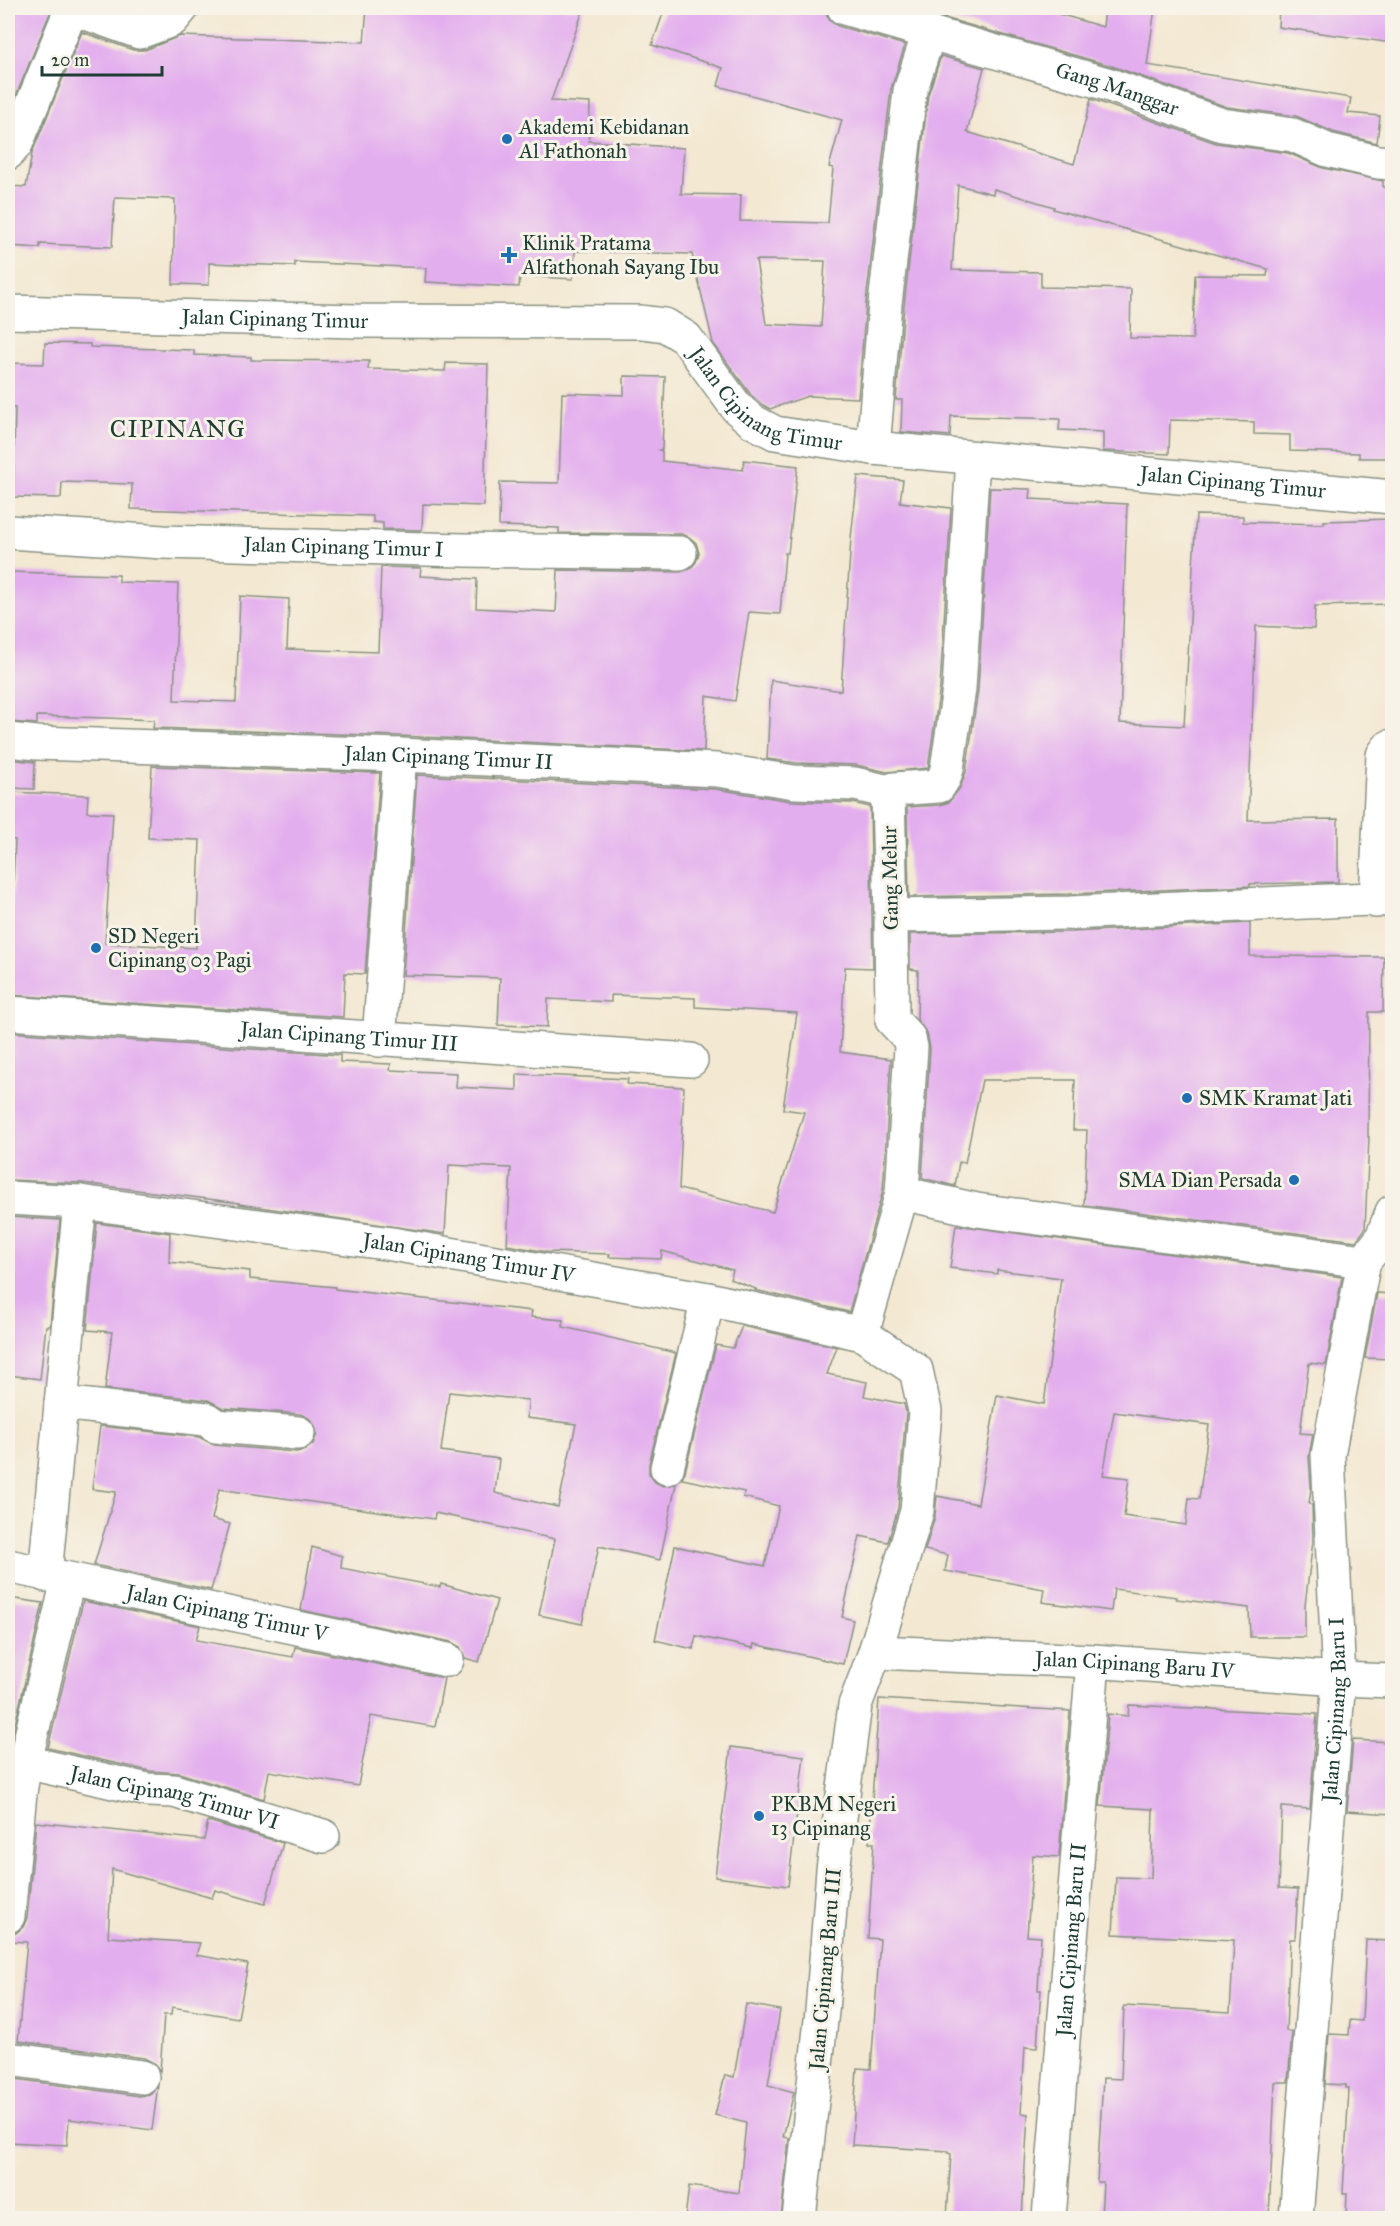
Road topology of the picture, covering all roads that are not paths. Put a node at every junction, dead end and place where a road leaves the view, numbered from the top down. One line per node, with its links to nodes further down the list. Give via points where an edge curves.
1 (182, 8): 4 (street, via 172,20 139,32 71,10 16,144)
2 (844, 8): 3 (street, Gang Manggar)
3 (929, 33): 5 (street, Gang Manggar, via 1107,84 1222,125 1293,135 1327,150); 7 (street, via 910,91)
4 (8, 153)
5 (1392, 163)
6 (8, 312): 7 (street, Jalan Cipinang Timur, via 665,325 686,338 737,408 752,421 775,433)
7 (873, 447): 8 (street, Jalan Cipinang Timur)
8 (973, 458): 9 (street, Jalan Cipinang Timur); 15 (street, via 959,689 947,769 939,786)
9 (1392, 497)
10 (8, 532): 11 (street, Jalan Cipinang Timur I, via 163,542)
11 (680, 553)
12 (8, 740): 14 (street, Jalan Cipinang Timur II)
13 (1392, 746): 16 (street, via 1383,754)
14 (400, 755): 15 (street, Jalan Cipinang Timur II, via 717,770 794,782 855,784); 19 (street)
15 (889, 792): 17 (street, Gang Melur)
16 (1387, 901): 17 (street)
17 (891, 916): 21 (street, Gang Melur, via 892,1020 909,1038 911,1047)
18 (8, 1013): 19 (street, Jalan Cipinang Timur III)
19 (380, 1040): 20 (street, Jalan Cipinang Timur III)
20 (691, 1060)
21 (902, 1193): 25 (street, via 977,1210); 27 (street, Gang Melur)
22 (8, 1198): 23 (street, Jalan Cipinang Timur IV)
23 (80, 1202): 26 (street, Jalan Cipinang Timur IV, via 392,1244); 29 (street)
24 (1392, 1212): 25 (street, Jalan Cipinang Baru I, via 1381,1240)
25 (1364, 1261): 37 (street, Jalan Cipinang Baru I, via 1328,1455)
26 (708, 1299): 27 (street, Jalan Cipinang Timur IV); 31 (street)
27 (862, 1334): 28 (street, Jalan Cipinang Timur IV)
28 (916, 1371): 34 (street, Jalan Cipinang Baru III, via 925,1411 917,1511)
29 (61, 1403): 30 (street, via 206,1419 216,1426); 33 (street)
30 (298, 1433)
31 (667, 1468)
32 (8, 1566): 33 (street, Jalan Cipinang Timur V)
33 (56, 1577): 35 (street, Jalan Cipinang Timur V); 39 (street)
34 (875, 1652): 36 (street, Jalan Cipinang Baru IV); 44 (street, Jalan Cipinang Baru III, via 855,1705 833,1870)
35 (447, 1660)
36 (1093, 1661): 37 (street, Jalan Cipinang Baru IV); 45 (street, Jalan Cipinang Baru II)
37 (1339, 1679): 38 (street, Jalan Cipinang Baru IV); 46 (street, Jalan Cipinang Baru I)
38 (1392, 1681)
39 (17, 1782): 40 (street, Jalan Cipinang Timur VI, via 174,1791); 41 (street)
40 (323, 1836)
41 (8, 1916)
42 (8, 2059): 43 (street)
43 (142, 2077)
44 (799, 2218)
45 (1049, 2218)
46 (1296, 2218)

